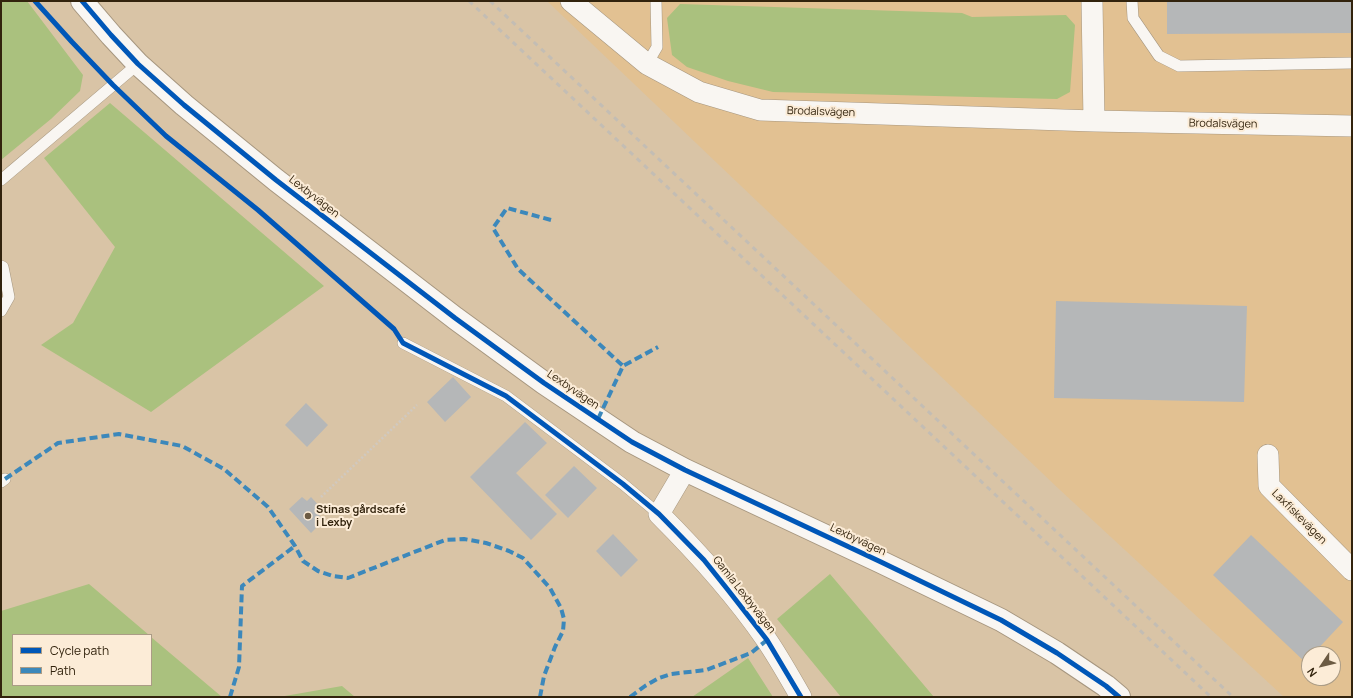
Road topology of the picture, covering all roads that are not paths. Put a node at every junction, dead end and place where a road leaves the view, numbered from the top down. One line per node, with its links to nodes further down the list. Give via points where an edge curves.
1 (82, 1): 7 (street, Lexbyvägen)
2 (656, 1): 8 (lane, via 657,46)
3 (1092, 1): 9 (street)
4 (1132, 1): 6 (lane, via 1133,18 1159,56 1179,66)
5 (577, 3): 8 (street, Brodalsvägen)
6 (1352, 63)
7 (138, 64): 11 (lane); 16 (street, Lexbyvägen, via 276,180 455,318 632,442)
8 (647, 64): 9 (street, Brodalsvägen, via 699,92 760,110)
9 (1094, 121): 10 (street, Brodalsvägen)
10 (1352, 126)
11 (1, 180)
12 (1, 266): 13 (lane, via 9,297)
13 (1, 311)
14 (404, 343): 17 (lane, via 506,396)
15 (1268, 455): 18 (street, Laxfiskevägen, via 1269,486)
16 (685, 470): 17 (street); 20 (street, Lexbyvägen, via 1001,620 1057,653)
17 (659, 514): 19 (street, Gamla Lexbyvägen, via 704,560 767,640)
18 (1352, 570)
19 (801, 697)
20 (1119, 697)

